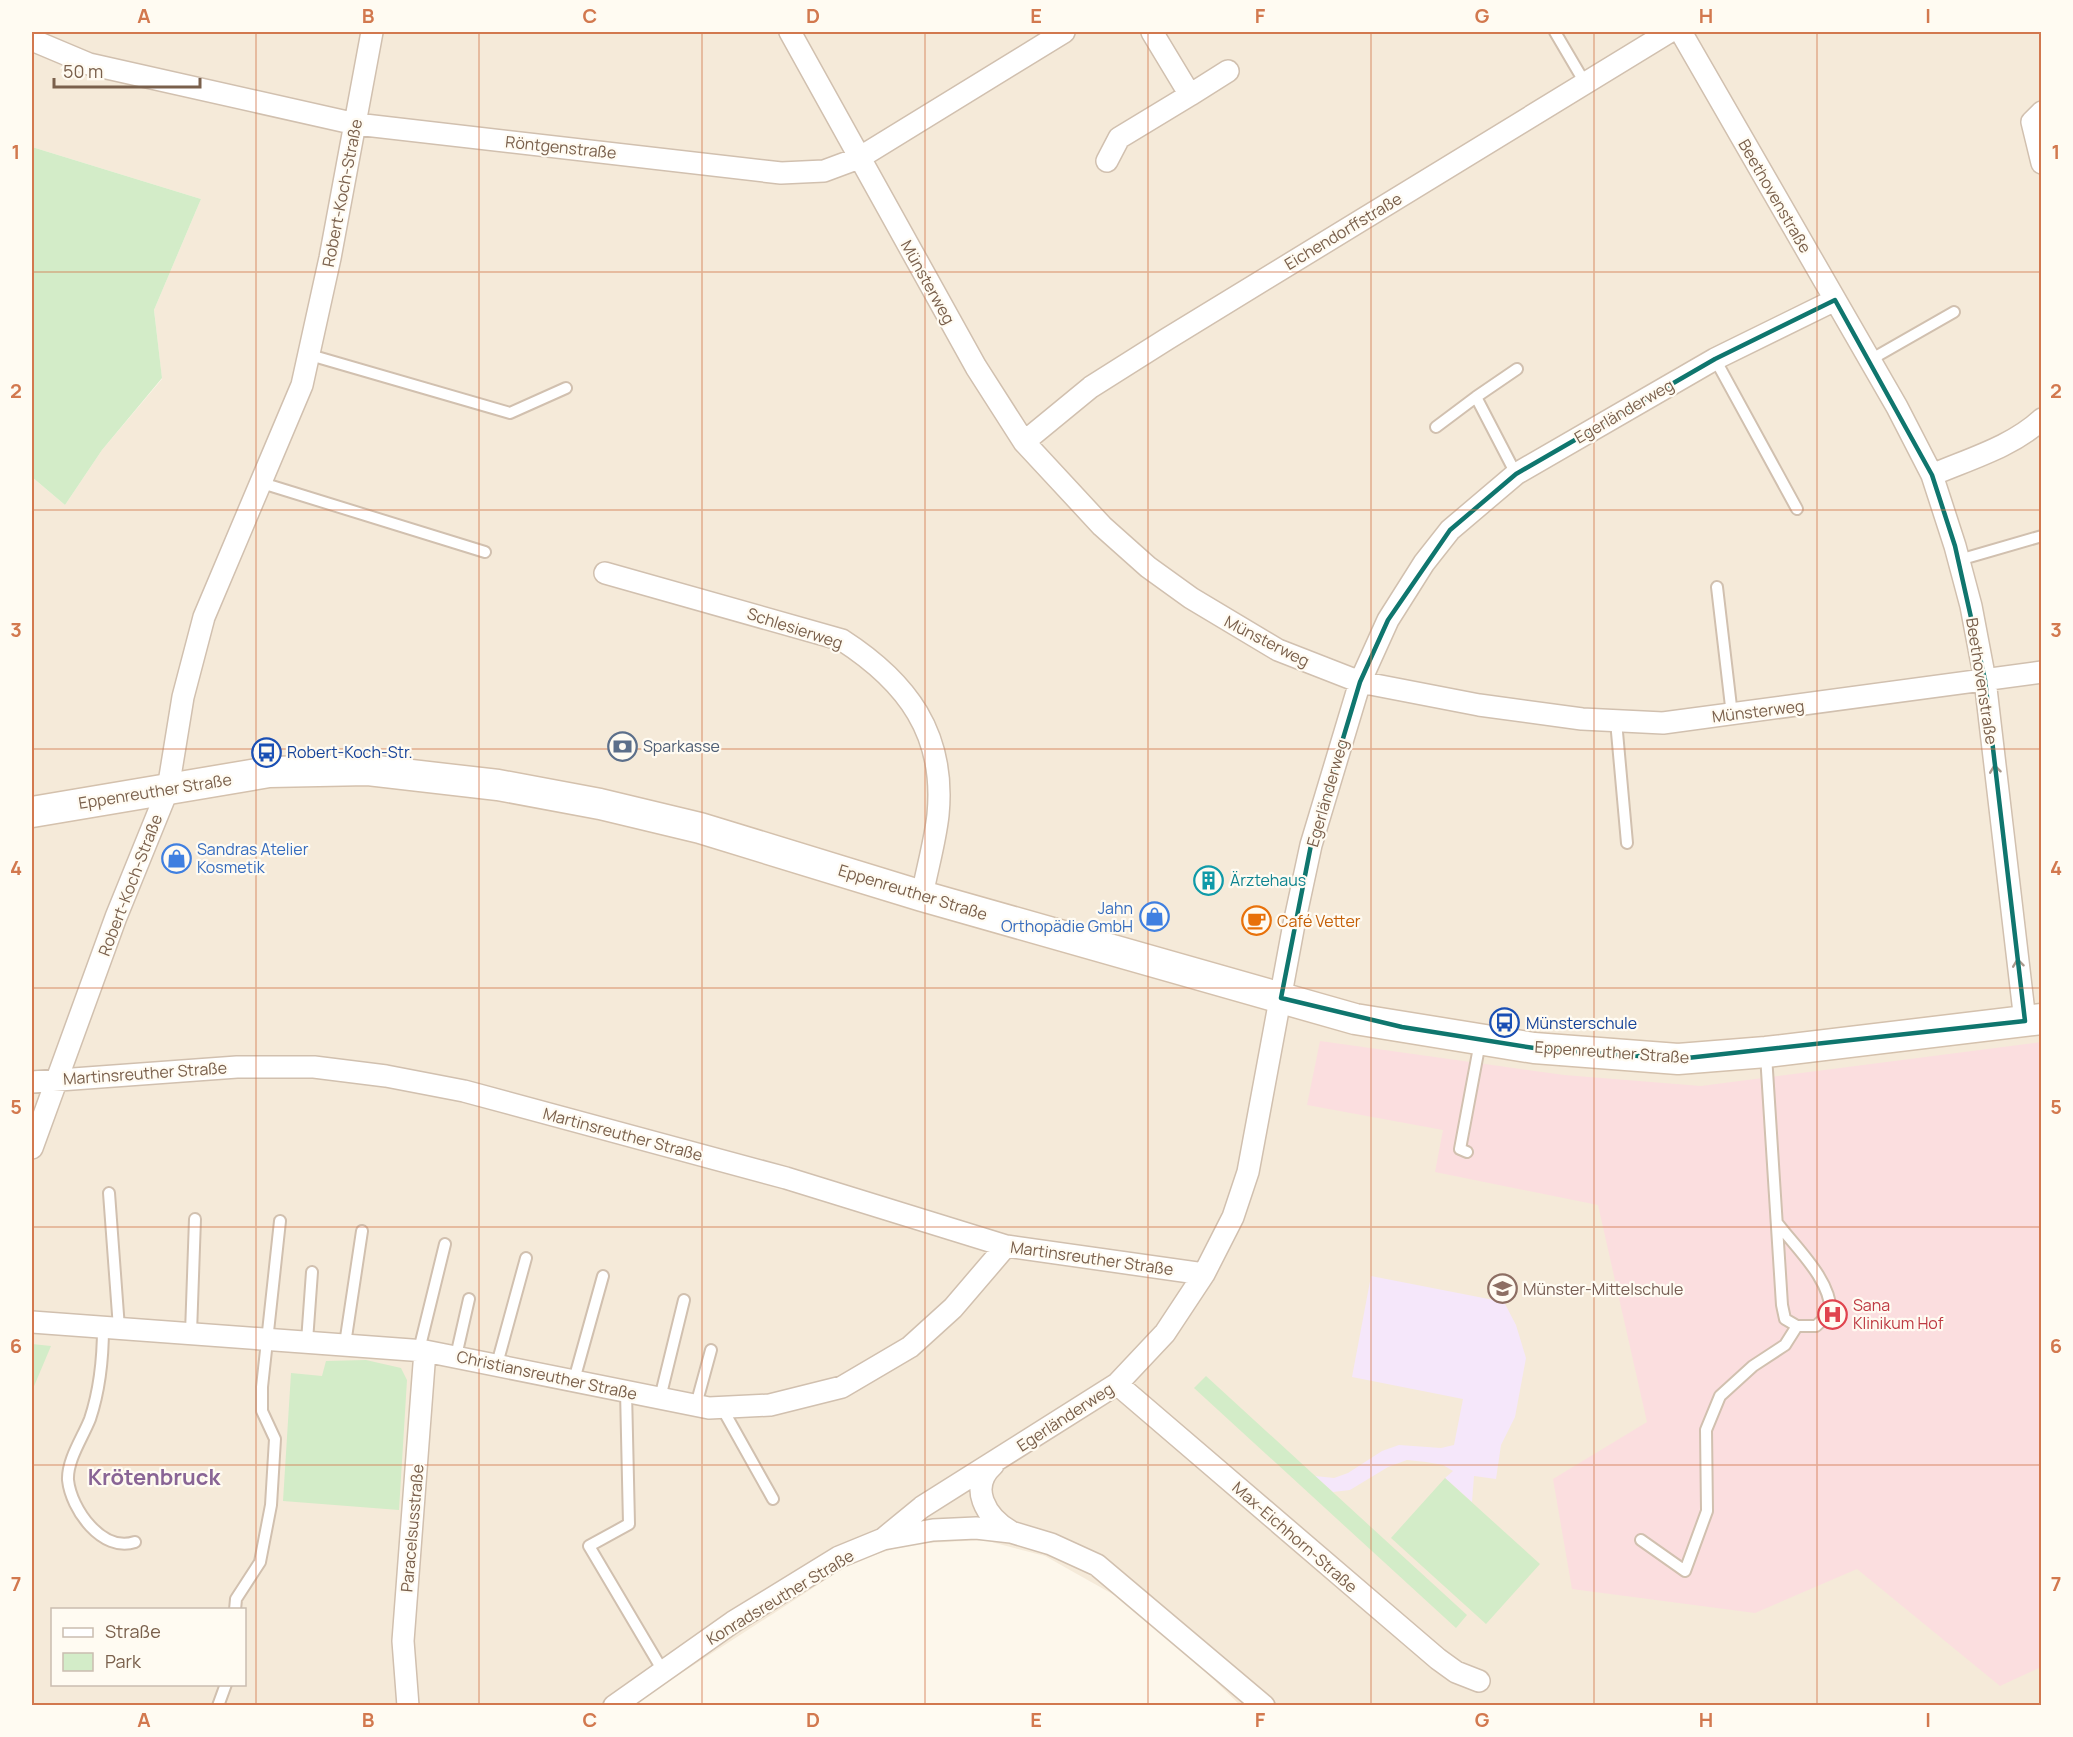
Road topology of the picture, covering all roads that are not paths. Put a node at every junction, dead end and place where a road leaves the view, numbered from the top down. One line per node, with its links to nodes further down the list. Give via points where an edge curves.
1 (372, 32): 13 (street, Robert-Koch-Straße)
2 (790, 32): 14 (street, Münsterweg)
3 (1064, 32): 14 (street, Röntgenstraße)
4 (1152, 32): 11 (street)
5 (1554, 32): 10 (lane)
6 (1670, 32): 10 (street, Eichendorffstraße)
7 (1681, 32): 17 (street, Beethovenstraße)
8 (32, 40): 13 (street, Röntgenstraße, via 89,64)
9 (1228, 72): 11 (street)
10 (1585, 83): 27 (street, Eichendorffstraße, via 1101,381)
11 (1190, 95): 15 (street, via 1119,138)
12 (2037, 117): 16 (street)
13 (356, 124): 14 (street, Röntgenstraße, via 781,173 824,171); 19 (street, Robert-Koch-Straße)
14 (859, 158): 27 (street, Münsterweg, via 976,367)
15 (1107, 161)
16 (2042, 163)
17 (1835, 300): 20 (street, Egerländerweg); 21 (street, Beethovenstraße)
18 (1954, 312): 21 (lane)
19 (310, 355): 23 (lane, via 510,413); 30 (street, Robert-Koch-Straße, via 302,385)
20 (1715, 359): 28 (street, Egerländerweg); 31 (lane)
21 (1870, 360): 29 (street, Beethovenstraße)
22 (1516, 369): 24 (lane)
23 (566, 388)
24 (1476, 397): 26 (lane); 28 (lane)
25 (2042, 419): 29 (street, via 2029,431)
26 (1436, 427)
27 (1024, 442): 39 (street, Münsterweg, via 1102,526 1191,598 1278,650)
28 (1516, 474): 39 (street, Egerländerweg, via 1450,530 1424,563 1388,620)
29 (1932, 475): 34 (street, Beethovenstraße)
30 (262, 483): 33 (lane); 42 (street, Robert-Koch-Straße, via 204,617 183,697)
31 (1797, 510)
32 (2042, 536): 34 (lane)
33 (485, 552)
34 (1959, 560): 38 (street, Beethovenstraße)
35 (605, 573): 45 (street, Schlesierweg, via 842,640 870,658 901,688 932,742 938,774 938,814)
36 (1717, 587): 40 (lane)
37 (2042, 672): 38 (street, Münsterweg)
38 (1985, 680): 40 (street, Münsterweg); 47 (street, Beethovenstraße, one-way to 38)
39 (1360, 682): 41 (street, Münsterweg, via 1479,705); 46 (street, Egerländerweg, via 1311,845)
40 (1732, 715): 41 (street, Münsterweg, via 1663,723)
41 (1616, 721): 44 (lane)
42 (168, 789): 43 (main road, Eppenreuther Straße); 45 (main road, Eppenreuther Straße, via 269,772 368,770 498,785 700,828); 50 (street, Robert-Koch-Straße, via 116,917)
43 (32, 812)
44 (1627, 843)
45 (922, 896): 46 (main road, Eppenreuther Straße)
46 (1281, 999): 48 (main road, Eppenreuther Straße, via 1355,1019); 63 (street, Egerländerweg, via 1248,1172 1233,1217)
47 (2033, 1020): 49 (main road, Eppenreuther Straße)
48 (1481, 1039): 49 (main road, Eppenreuther Straße, via 1534,1048 1678,1059); 53 (lane, via 1460,1149)
49 (1766, 1052): 57 (lane)
50 (58, 1079): 51 (street, Martinsreuther Straße); 52 (street, Robert-Koch-Straße); 60 (street, Martinsreuther Straße, via 314,1066 386,1076 464,1091 786,1178)
51 (32, 1082)
52 (32, 1148)
53 (1467, 1152)
54 (109, 1193): 69 (lane)
55 (195, 1219): 70 (lane)
56 (280, 1221): 71 (lane)
57 (1778, 1224): 68 (lane, via 1782,1305 1785,1319); 68 (lane, via 1830,1297 1831,1312 1823,1322 1808,1328)
58 (362, 1232): 73 (lane)
59 (445, 1244): 74 (lane)
60 (1005, 1246): 63 (street, Martinsreuther Straße); 83 (street, Christiansreuther Straße, via 953,1308 910,1347 872,1371 842,1387 806,1398)
61 (526, 1258): 77 (lane)
62 (312, 1272): 72 (lane)
63 (1204, 1274): 79 (street, Egerländerweg, via 1165,1333)
64 (603, 1276): 78 (lane)
65 (469, 1299): 76 (lane)
66 (684, 1300): 81 (lane)
67 (32, 1322): 69 (street, Christiansreuther Straße)
68 (1797, 1326): 88 (lane, via 1785,1345 1753,1366 1720,1396 1706,1430 1707,1511 1685,1571)
69 (111, 1327): 70 (street, Christiansreuther Straße); 89 (lane, via 90,1418 68,1478 72,1497 94,1529 110,1542)
70 (191, 1333): 71 (street, Christiansreuther Straße)
71 (266, 1338): 72 (street, Christiansreuther Straße); 90 (lane, via 262,1411 275,1439 271,1505 260,1562 236,1599)
72 (307, 1341): 73 (street, Christiansreuther Straße)
73 (345, 1344): 74 (street, Christiansreuther Straße)
74 (422, 1350): 76 (street, Christiansreuther Straße); 95 (street, Paracelsusstraße, via 403,1641)
75 (711, 1350): 82 (lane)
76 (456, 1356): 77 (street, Christiansreuther Straße)
77 (497, 1364): 78 (street, Christiansreuther Straße)
78 (574, 1380): 80 (street, Christiansreuther Straße)
79 (1117, 1384): 84 (street, Egerländerweg); 92 (street, Max-Eichhorn-Straße, via 1438,1659)
80 (626, 1391): 81 (street, Christiansreuther Straße); 91 (lane, via 629,1524 589,1546)
81 (660, 1398): 82 (street, Christiansreuther Straße)
82 (696, 1405): 83 (street, Christiansreuther Straße)
83 (722, 1408): 85 (lane)
84 (1001, 1459): 86 (street, Egerländerweg, via 988,1470 980,1488 994,1522); 87 (street, Egerländerweg, via 922,1507)
85 (773, 1499)
86 (1011, 1532): 87 (street, Konradsreuther Straße, via 976,1528 933,1530); 97 (street, Konradsreuther Straße, via 1051,1544 1097,1565)
87 (883, 1539): 91 (street, Konradsreuther Straße, via 839,1557 733,1622)
88 (1641, 1540)
89 (135, 1542)
90 (235, 1608)
91 (663, 1671): 96 (street, Konradsreuther Straße)
92 (1479, 1681)
93 (225, 1686): 94 (lane)
94 (218, 1706)
95 (408, 1706)
96 (614, 1706)
97 (1264, 1706)

